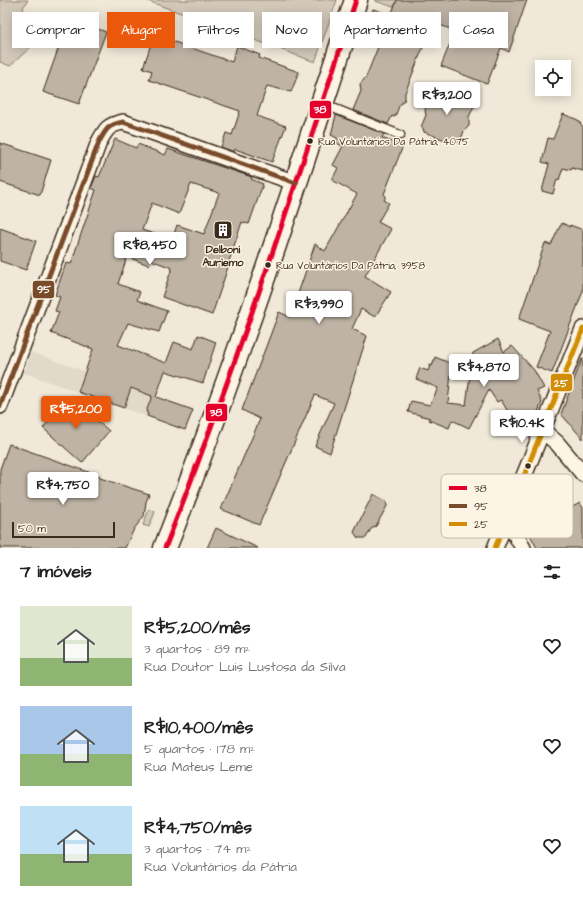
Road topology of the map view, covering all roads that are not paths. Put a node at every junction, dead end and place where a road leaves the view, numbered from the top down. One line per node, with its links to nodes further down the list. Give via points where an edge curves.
1 (356, 0): 2 (main road)
2 (322, 103): 3 (lane); 4 (main road)
3 (400, 135)
4 (296, 183): 7 (street, via 123,122 112,124 98,142); 13 (main road, via 197,466)
5 (583, 329): 6 (street)
6 (579, 345): 8 (street)
7 (0, 406)
8 (542, 430): 9 (street); 10 (street, via 557,443)
9 (525, 474)
10 (583, 474)
11 (499, 538): 14 (street)
12 (517, 538): 15 (street)
13 (165, 548)
14 (495, 548)
15 (523, 548)

